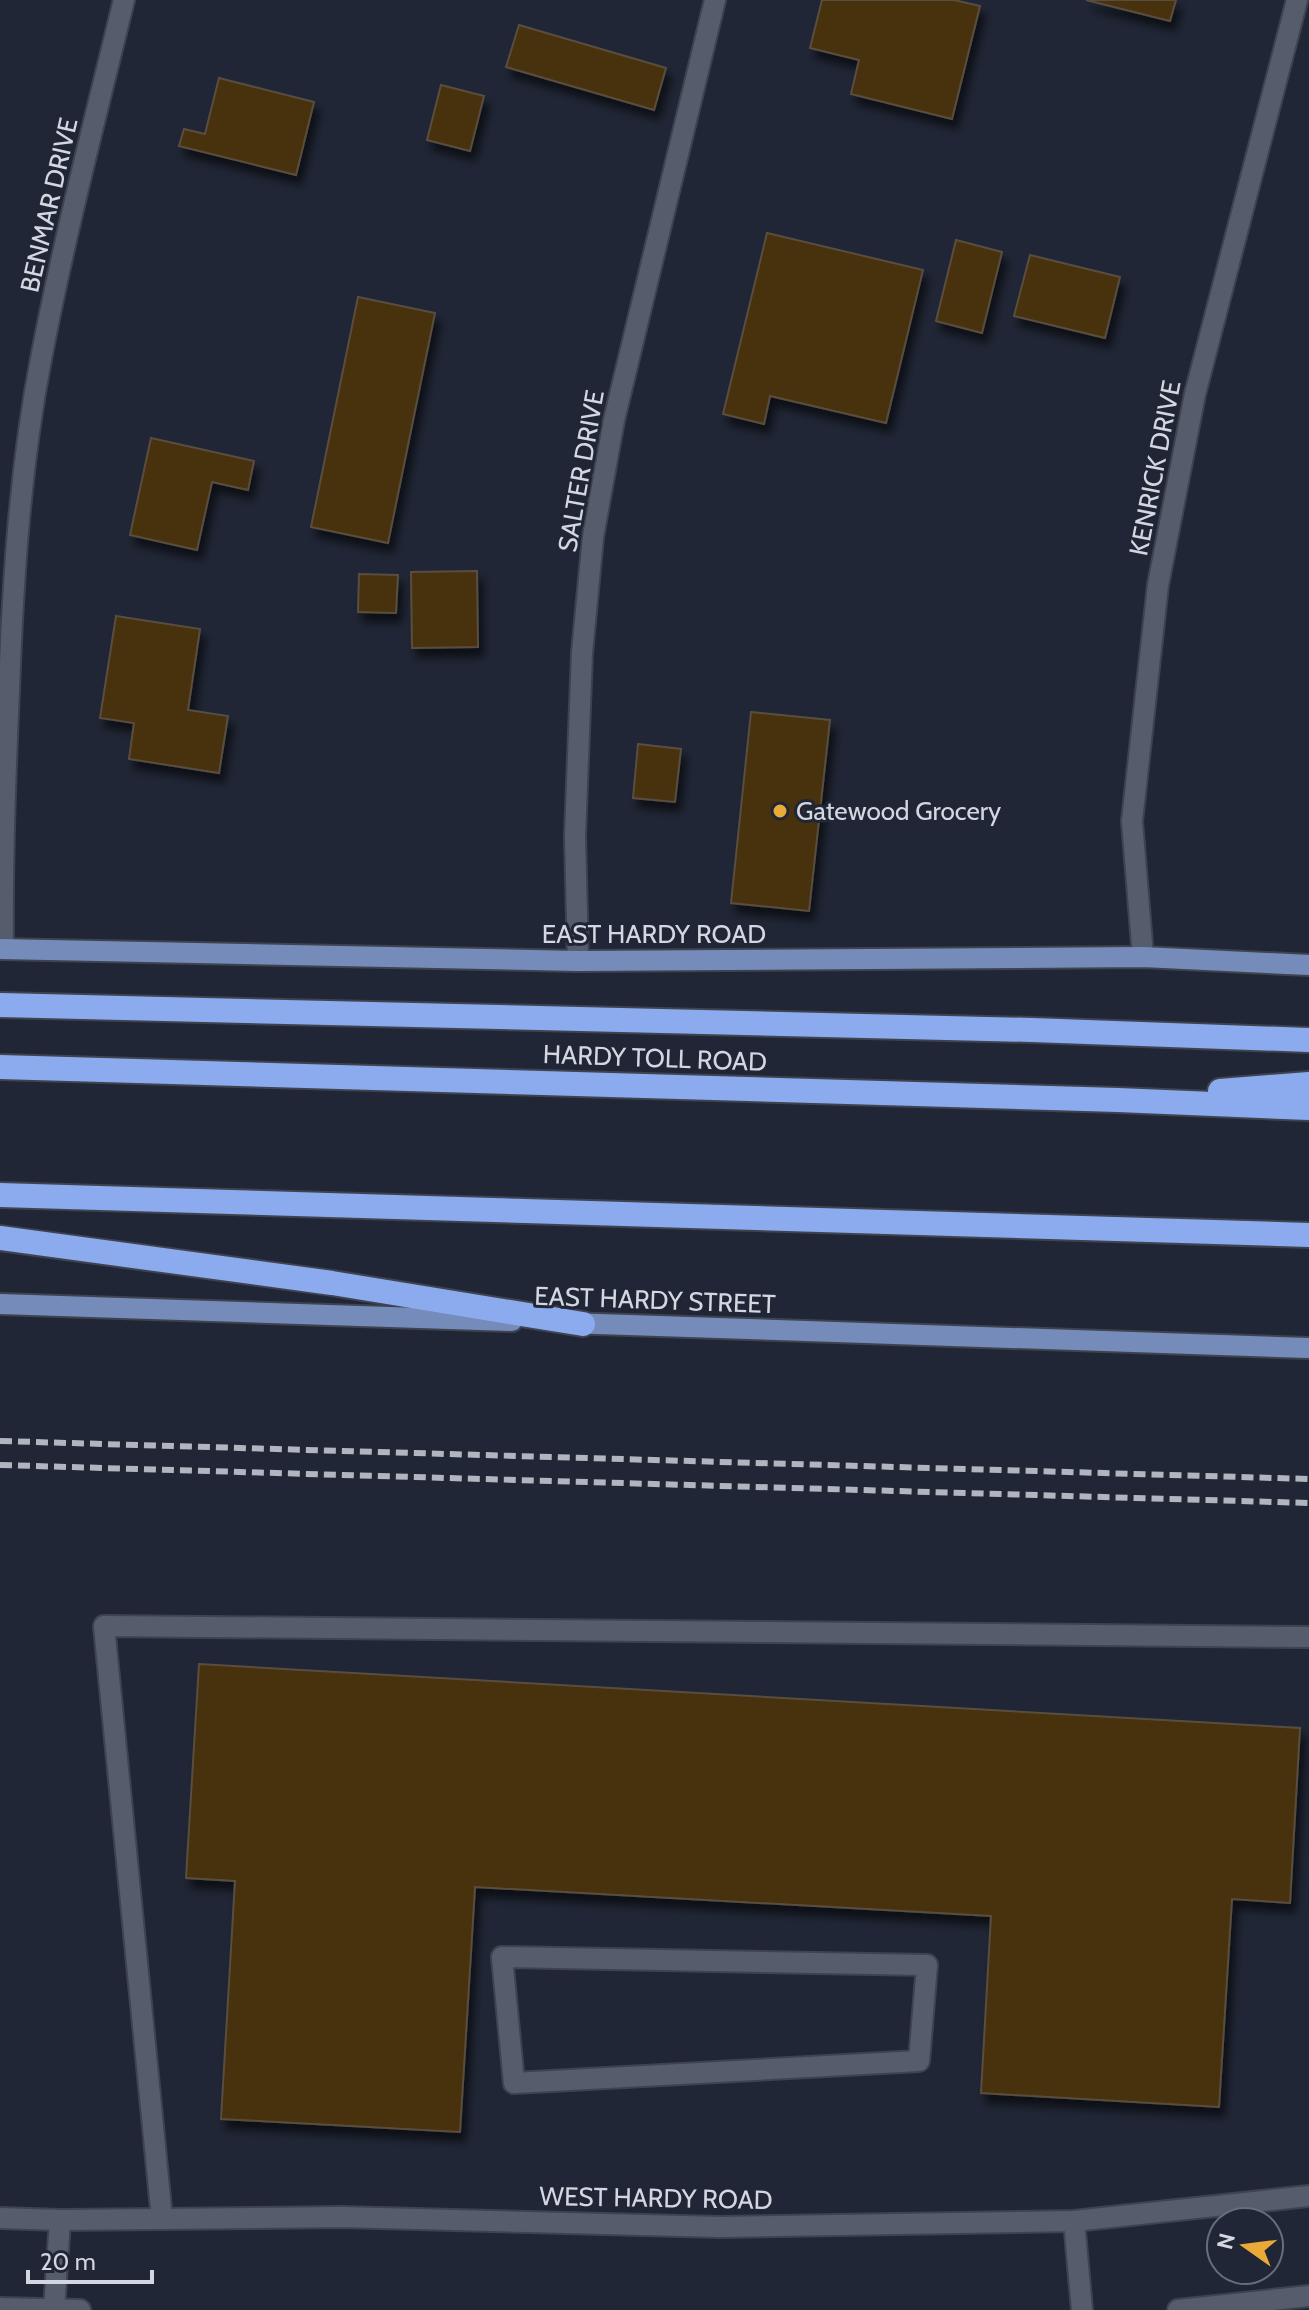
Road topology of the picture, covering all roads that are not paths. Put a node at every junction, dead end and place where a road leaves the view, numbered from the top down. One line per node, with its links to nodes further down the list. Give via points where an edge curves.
1 (124, 0): 4 (street, BENMAR DRIVE, via 40,361 21,496 11,629)
2 (715, 0): 6 (street, SALTER DRIVE, via 614,420 593,537 582,653 575,836)
3 (1297, 0): 5 (street, KENRICK DRIVE, via 1195,394 1158,585 1132,821)
4 (2, 949): 6 (main road, EAST HARDY ROAD)
5 (1143, 957): 6 (main road, EAST HARDY ROAD); 7 (main road, EAST HARDY ROAD)
6 (578, 961)
7 (1309, 965)
8 (0, 1005): 9 (highway)
9 (1309, 1040)
10 (0, 1067): 12 (highway, HARDY TOLL ROAD)
11 (1309, 1084): 12 (highway)
12 (1118, 1100): 13 (highway, HARDY TOLL ROAD)
13 (1309, 1108)
14 (0, 1195): 15 (highway)
15 (1309, 1235)
16 (0, 1238): 18 (highway)
17 (0, 1304): 18 (main road, EAST HARDY STREET)
18 (583, 1324): 19 (main road, EAST HARDY STREET)
19 (1309, 1348)
20 (1309, 1637): 24 (street, via 104,1626)
21 (502, 1957): 21 (street, via 927,1965 919,2061 514,2083)
22 (1309, 2196): 26 (street, WEST HARDY ROAD)
23 (0, 2218): 25 (street, WEST HARDY ROAD)
24 (162, 2219): 25 (street, WEST HARDY ROAD); 26 (street, WEST HARDY ROAD, via 342,2217 720,2227)
25 (60, 2220): 29 (street)
26 (1074, 2221): 31 (street)
27 (1309, 2296): 32 (street)
28 (0, 2308): 29 (street)
29 (54, 2309): 30 (street)
30 (80, 2310)
31 (1082, 2310)
32 (1178, 2310)

